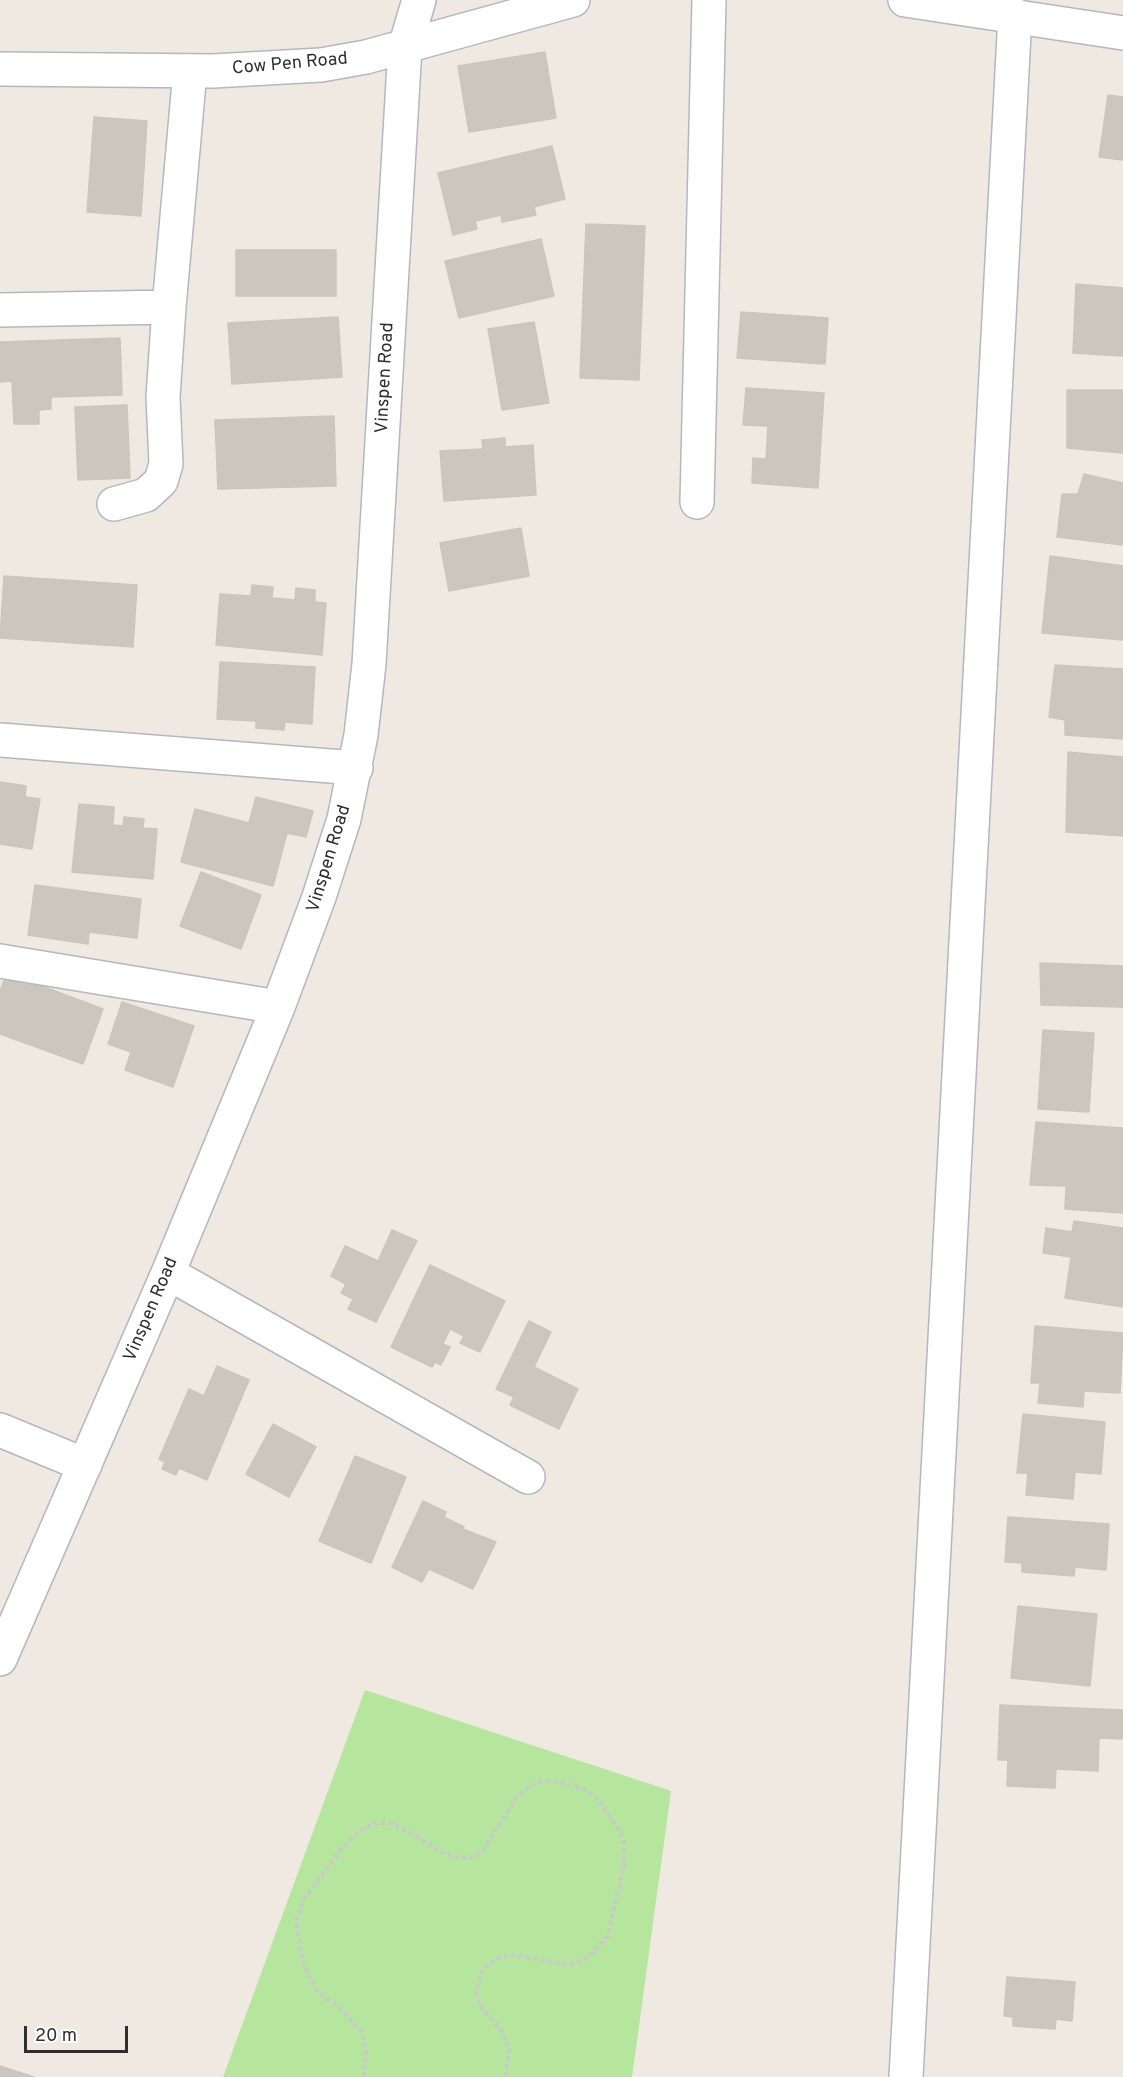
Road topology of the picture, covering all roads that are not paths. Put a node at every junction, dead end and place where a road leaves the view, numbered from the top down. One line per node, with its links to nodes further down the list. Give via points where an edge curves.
1 (418, 0): 7 (street, Vinspen Road)
2 (573, 0): 7 (street, Cow Pen Road)
3 (709, 0): 12 (street)
4 (905, 0): 5 (street)
5 (1015, 15): 6 (street); 23 (street)
6 (1123, 33)
7 (405, 47): 9 (street, Cow Pen Road, via 321,65); 15 (street, Vinspen Road, via 369,664)
8 (0, 69): 9 (street, Cow Pen Road)
9 (190, 71): 10 (street)
10 (169, 308): 11 (street); 13 (street, via 163,397 166,464 161,481 146,495)
11 (0, 310)
12 (697, 502)
13 (114, 504)
14 (0, 740): 15 (street)
15 (356, 768): 17 (street, Vinspen Road, via 322,888)
16 (0, 961): 17 (street)
17 (278, 1007): 18 (street, Vinspen Road)
18 (168, 1273): 20 (street, Vinspen Road); 21 (street)
19 (0, 1430): 20 (street)
20 (85, 1465): 22 (street, Vinspen Road)
21 (528, 1477)
22 (0, 1659)
23 (906, 2077)

